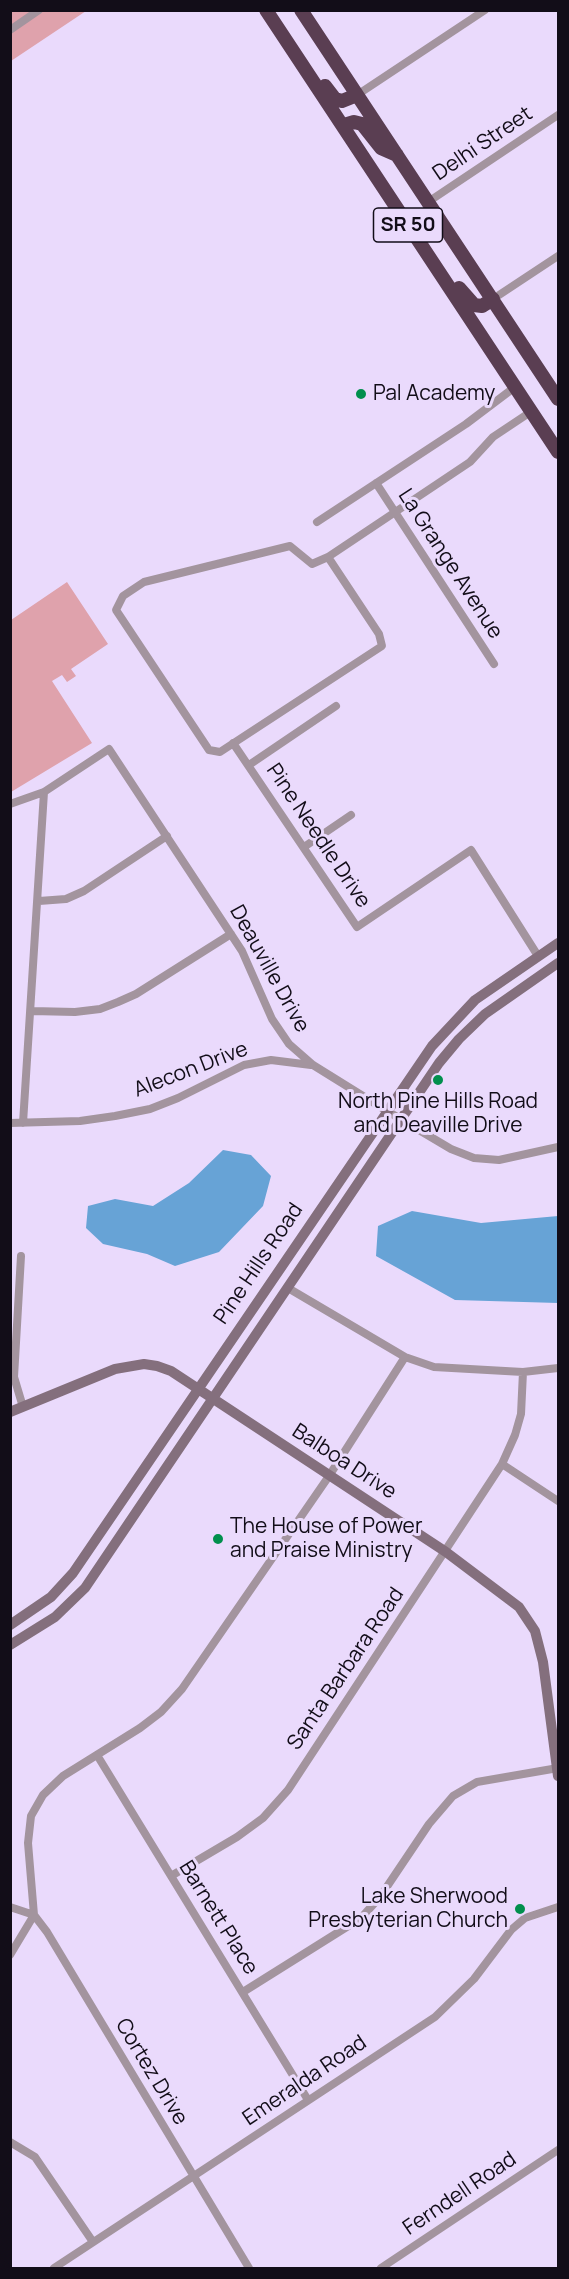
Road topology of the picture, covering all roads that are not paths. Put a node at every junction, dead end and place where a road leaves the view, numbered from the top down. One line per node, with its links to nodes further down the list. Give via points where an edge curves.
1 (39, 10): 5 (street)
2 (266, 10): 6 (highway, SR 50)
3 (301, 10): 7 (highway, SR 50)
4 (485, 10): 7 (street)
5 (10, 30)
6 (296, 54): 7 (highway, via 307,58 335,99 347,100); 9 (highway, SR 50)
7 (357, 95): 10 (highway, SR 50)
8 (558, 115): 11 (street, Delhi Street)
9 (344, 125): 10 (highway, via 362,124 381,148); 12 (highway, SR 50)
10 (397, 154): 11 (highway, SR 50)
11 (428, 202): 14 (highway, SR 50)
12 (428, 255): 14 (highway, via 440,259 474,305 482,306); 15 (highway, SR 50)
13 (558, 256): 14 (street)
14 (493, 299): 16 (highway, SR 50)
15 (515, 387): 17 (highway, SR 50); 19 (street)
16 (558, 399)
17 (532, 411): 18 (highway, SR 50); 20 (street, via 493,437 470,462)
18 (557, 448)
19 (376, 483): 20 (street, La Grange Avenue); 21 (street)
20 (395, 512): 22 (street); 23 (street, La Grange Avenue)
21 (317, 522)
22 (328, 557): 25 (street, via 379,633 382,646); 25 (street, via 312,564 290,546 144,582 123,596 116,610 209,750 220,752)
23 (494, 664)
24 (336, 706): 26 (street)
25 (233, 743): 26 (street, Pine Needle Drive)
26 (249, 765): 31 (street, Pine Needle Drive)
27 (44, 792): 28 (street); 30 (street, Deauville Drive, via 109,749); 32 (street)
28 (10, 804)
29 (351, 815): 31 (street)
30 (167, 836): 32 (street, via 84,891 66,899); 33 (street, Deauville Drive)
31 (304, 847): 35 (street, Pine Needle Drive, via 357,927 471,850)
32 (39, 901): 37 (street)
33 (231, 934): 37 (street, via 136,994 100,1009); 38 (street, Deauville Drive, via 272,1019 289,1044)
34 (558, 943): 35 (main road, Pine Hills Road)
35 (538, 956): 39 (main road, Pine Hills Road, via 475,1000 451,1023)
36 (558, 963): 40 (main road, Pine Hills Road, via 485,1014 459,1039)
37 (32, 1011): 42 (street)
38 (313, 1065): 39 (street, Deauville Drive); 42 (street, Alecon Drive, via 271,1060 244,1065 150,1109 80,1121)
39 (387, 1111): 40 (street, Deauville Drive); 49 (main road, Pine Hills Road)
40 (401, 1119): 43 (street, Deauville Drive, via 474,1158 499,1160); 45 (main road, Pine Hills Road)
41 (10, 1123): 42 (street, Alecon Drive)
42 (24, 1123)
43 (558, 1148)
44 (21, 1256): 51 (street, via 14,1377)
45 (288, 1288): 46 (street); 50 (main road, Pine Hills Road)
46 (405, 1357): 48 (street, via 434,1367); 54 (street)
47 (558, 1368): 48 (street)
48 (523, 1372): 53 (street, Santa Barbara Road, via 521,1414)
49 (198, 1389): 50 (main road, Balboa Drive); 51 (main road, Balboa Drive, via 171,1371 144,1364 114,1369); 57 (main road, Pine Hills Road, via 73,1573 51,1598)
50 (212, 1398): 54 (main road, Balboa Drive); 58 (main road, Pine Hills Road, via 85,1588 55,1617)
51 (23, 1407): 52 (main road, Balboa Drive)
52 (10, 1412)
53 (502, 1464): 55 (street); 56 (street, Santa Barbara Road)
54 (329, 1476): 56 (main road, Balboa Drive); 59 (street, via 182,1689 154,1717)
55 (558, 1502)
56 (446, 1552): 60 (main road, Balboa Drive, via 519,1606 535,1631); 61 (street, Santa Barbara Road, via 288,1790 263,1818)
57 (10, 1625)
58 (10, 1645)
59 (97, 1755): 61 (street, Barnett Place); 64 (street, via 43,1794 31,1816 28,1843)
60 (558, 1771): 66 (street, via 477,1782 453,1796 429,1824 380,1897 361,1917)
61 (171, 1876): 66 (street, Barnett Place)
62 (558, 1906): 67 (street, Emeralda Road, via 518,1924 458,1997 435,2017)
63 (10, 1907): 64 (street)
64 (34, 1915): 65 (street); 70 (street, Cortez Drive)
65 (10, 1955)
66 (243, 1992): 67 (street, Barnett Place)
67 (308, 2100): 70 (street, Emeralda Road)
68 (10, 2142): 71 (street, via 35,2157)
69 (558, 2150): 74 (street, Ferndell Road)
70 (193, 2178): 71 (street, Emeralda Road); 73 (street, Cortez Drive)
71 (93, 2242): 72 (street, Emeralda Road)
72 (54, 2268)
73 (249, 2268)
74 (381, 2268)

